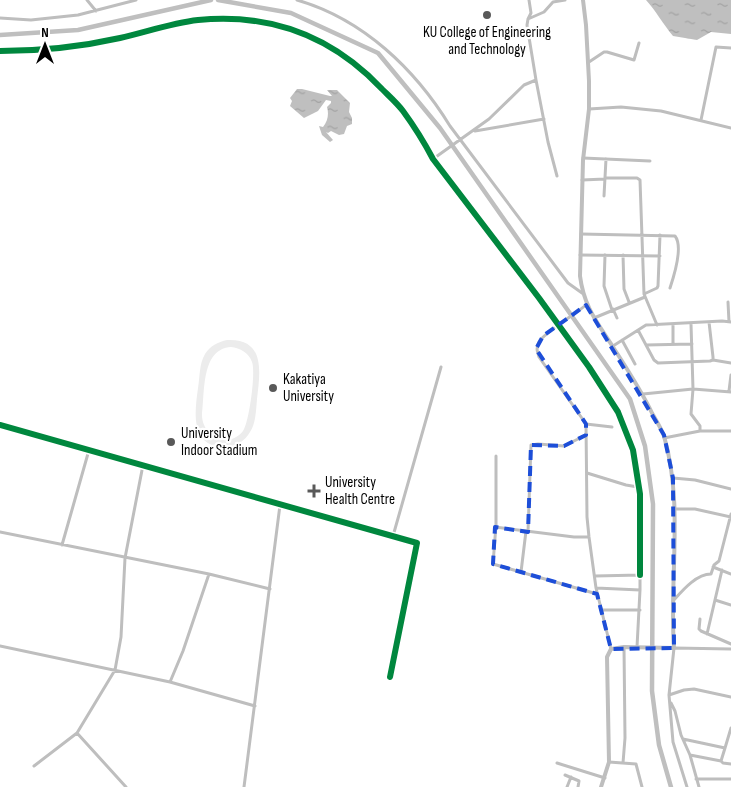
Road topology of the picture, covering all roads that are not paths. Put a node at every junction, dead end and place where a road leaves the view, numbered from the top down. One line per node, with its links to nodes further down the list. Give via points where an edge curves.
1 (87, 0): 8 (street)
2 (136, 0): 8 (street)
3 (297, 0): 21 (street, via 343,18 396,58 437,105)
4 (529, 0): 10 (street, via 531,13)
5 (565, 0): 7 (street)
6 (583, 0): 14 (street)
7 (552, 1): 10 (street, via 544,12)
8 (96, 10): 9 (street, via 31,20)
9 (0, 18)
10 (528, 19): 15 (street)
11 (639, 42): 14 (street, via 634,60 607,52)
12 (731, 48): 18 (street, via 716,47)
13 (0, 51): 23 (street, via 37,51 86,45 197,20 232,19 284,26 317,38 368,74 402,109)
14 (589, 62): 16 (street)
15 (536, 80): 17 (street); 20 (street, via 524,85)
16 (589, 109): 18 (street, via 621,107); 22 (street)
17 (544, 119): 20 (street); 26 (street)
18 (701, 120): 19 (street)
19 (731, 128)
20 (474, 131): 21 (street)
21 (459, 140): 23 (street); 39 (street, via 568,284)
22 (583, 158): 24 (street); 28 (street)
23 (433, 159): 51 (street)
24 (606, 159): 25 (street); 27 (street)
25 (650, 161)
26 (557, 176)
27 (605, 178): 28 (street); 29 (street); 31 (street, via 640,180)
28 (582, 180): 30 (street)
29 (604, 196)
30 (581, 234): 31 (street); 33 (street)
31 (643, 235): 32 (street); 36 (street)
32 (660, 235): 37 (street); 38 (street, via 672,235 677,239 676,269)
33 (580, 255): 34 (street); 39 (street)
34 (605, 255): 35 (street); 44 (street, via 604,286)
35 (623, 255): 36 (street); 41 (street, via 624,289)
36 (643, 255): 37 (street); 40 (street)
37 (660, 256): 40 (street, via 658,288)
38 (670, 288)
39 (582, 293): 43 (street)
40 (644, 295): 41 (street); 52 (street)
41 (629, 302): 44 (street)
42 (728, 302): 48 (street)
43 (584, 306): 45 (street); 51 (street)
44 (612, 310): 45 (street); 46 (street)
45 (594, 318): 58 (street)
46 (617, 318)
47 (709, 322): 48 (street); 50 (street); 59 (street)
48 (730, 322)
49 (673, 324): 50 (street); 52 (street); 55 (street)
50 (691, 324): 56 (street)
51 (560, 325): 68 (street, via 543,336 536,349); 80 (street, via 618,412 633,450)
52 (657, 325): 53 (street, via 646,325)
53 (638, 330): 54 (street); 57 (street)
54 (622, 340): 58 (street); 62 (street)
55 (673, 344): 56 (street); 57 (street)
56 (692, 344): 60 (street)
57 (646, 345): 60 (street, via 658,363)
58 (612, 346): 67 (street)
59 (713, 360): 60 (street); 61 (street)
60 (693, 361): 65 (street)
61 (731, 363)
62 (635, 364)
63 (441, 368): 88 (street)
64 (731, 375): 66 (street)
65 (694, 389): 66 (street); 67 (street); 71 (street, via 692,416 699,422)
66 (730, 392)
67 (643, 394): 74 (street)
68 (586, 424): 70 (street); 73 (street)
69 (0, 425): 75 (street)
70 (612, 427)
71 (700, 431): 72 (street); 74 (street)
72 (731, 431)
73 (586, 435): 78 (street); 86 (street, via 564,446 531,446)
74 (664, 438): 79 (street)
75 (89, 450): 77 (street); 90 (street)
76 (496, 456): 85 (street)
77 (143, 465): 82 (street); 91 (street)
78 (587, 473): 80 (street); 89 (street)
79 (673, 478): 81 (street); 83 (street)
80 (638, 487): 97 (street)
81 (731, 489)
82 (280, 505): 88 (street); 100 (street)
83 (675, 509): 84 (street); 104 (street)
84 (731, 516): 92 (street, via 719,561)
85 (495, 528): 86 (street); 94 (street, via 493,564)
86 (527, 531): 89 (street); 94 (street)
87 (0, 532): 90 (street)
88 (393, 536): 118 (street, via 417,543)
89 (589, 537): 98 (street)
90 (62, 545): 91 (street)
91 (125, 558): 95 (street); 117 (street)
92 (713, 567): 93 (street); 104 (street, via 710,574 702,575)
93 (722, 570): 96 (street); 103 (street)
94 (521, 572): 102 (street)
95 (209, 574): 100 (street); 119 (street)
96 (731, 574)
97 (640, 575): 98 (street); 101 (street)
98 (595, 576): 99 (street)
99 (596, 588): 101 (street); 102 (street)
100 (270, 589): 123 (street)
101 (640, 590): 107 (street)
102 (597, 594): 106 (street)
103 (715, 600): 105 (street); 109 (street)
104 (672, 602): 114 (street)
105 (731, 605)
106 (602, 610): 107 (street); 116 (street)
107 (640, 610): 113 (street)
108 (700, 619): 109 (street, via 699,629)
109 (707, 634): 110 (street)
110 (731, 644)
111 (0, 646): 117 (street)
112 (624, 647): 113 (street); 116 (street); 132 (street)
113 (639, 648): 114 (street)
114 (674, 648): 115 (street); 120 (street)
115 (731, 648)
116 (611, 649): 131 (street, via 607,657)
117 (115, 670): 119 (street); 125 (street)
118 (390, 676)
119 (170, 682): 123 (street)
120 (669, 695): 121 (street, via 694,688); 122 (street)
121 (731, 697)
122 (669, 701): 126 (street); 146 (street, via 673,742)
123 (255, 706): 141 (street)
124 (731, 728): 127 (street)
125 (77, 732): 134 (street); 140 (street)
126 (683, 739): 127 (street); 128 (street)
127 (725, 748): 129 (street)
128 (690, 755): 129 (street); 138 (street)
129 (721, 761): 133 (street)
130 (557, 762): 137 (street)
131 (609, 762): 132 (street); 137 (street)
132 (623, 763): 145 (street, via 636,764)
133 (731, 764)
134 (34, 766)
135 (565, 775): 136 (street)
136 (571, 777): 142 (street); 143 (street, via 579,781)
137 (605, 778): 144 (street)
138 (696, 779): 139 (street); 147 (street)
139 (731, 779)
140 (126, 787)
141 (244, 787)
142 (567, 787)
143 (578, 787)
144 (601, 787)
145 (642, 787)
146 (687, 787)
147 (698, 787)

